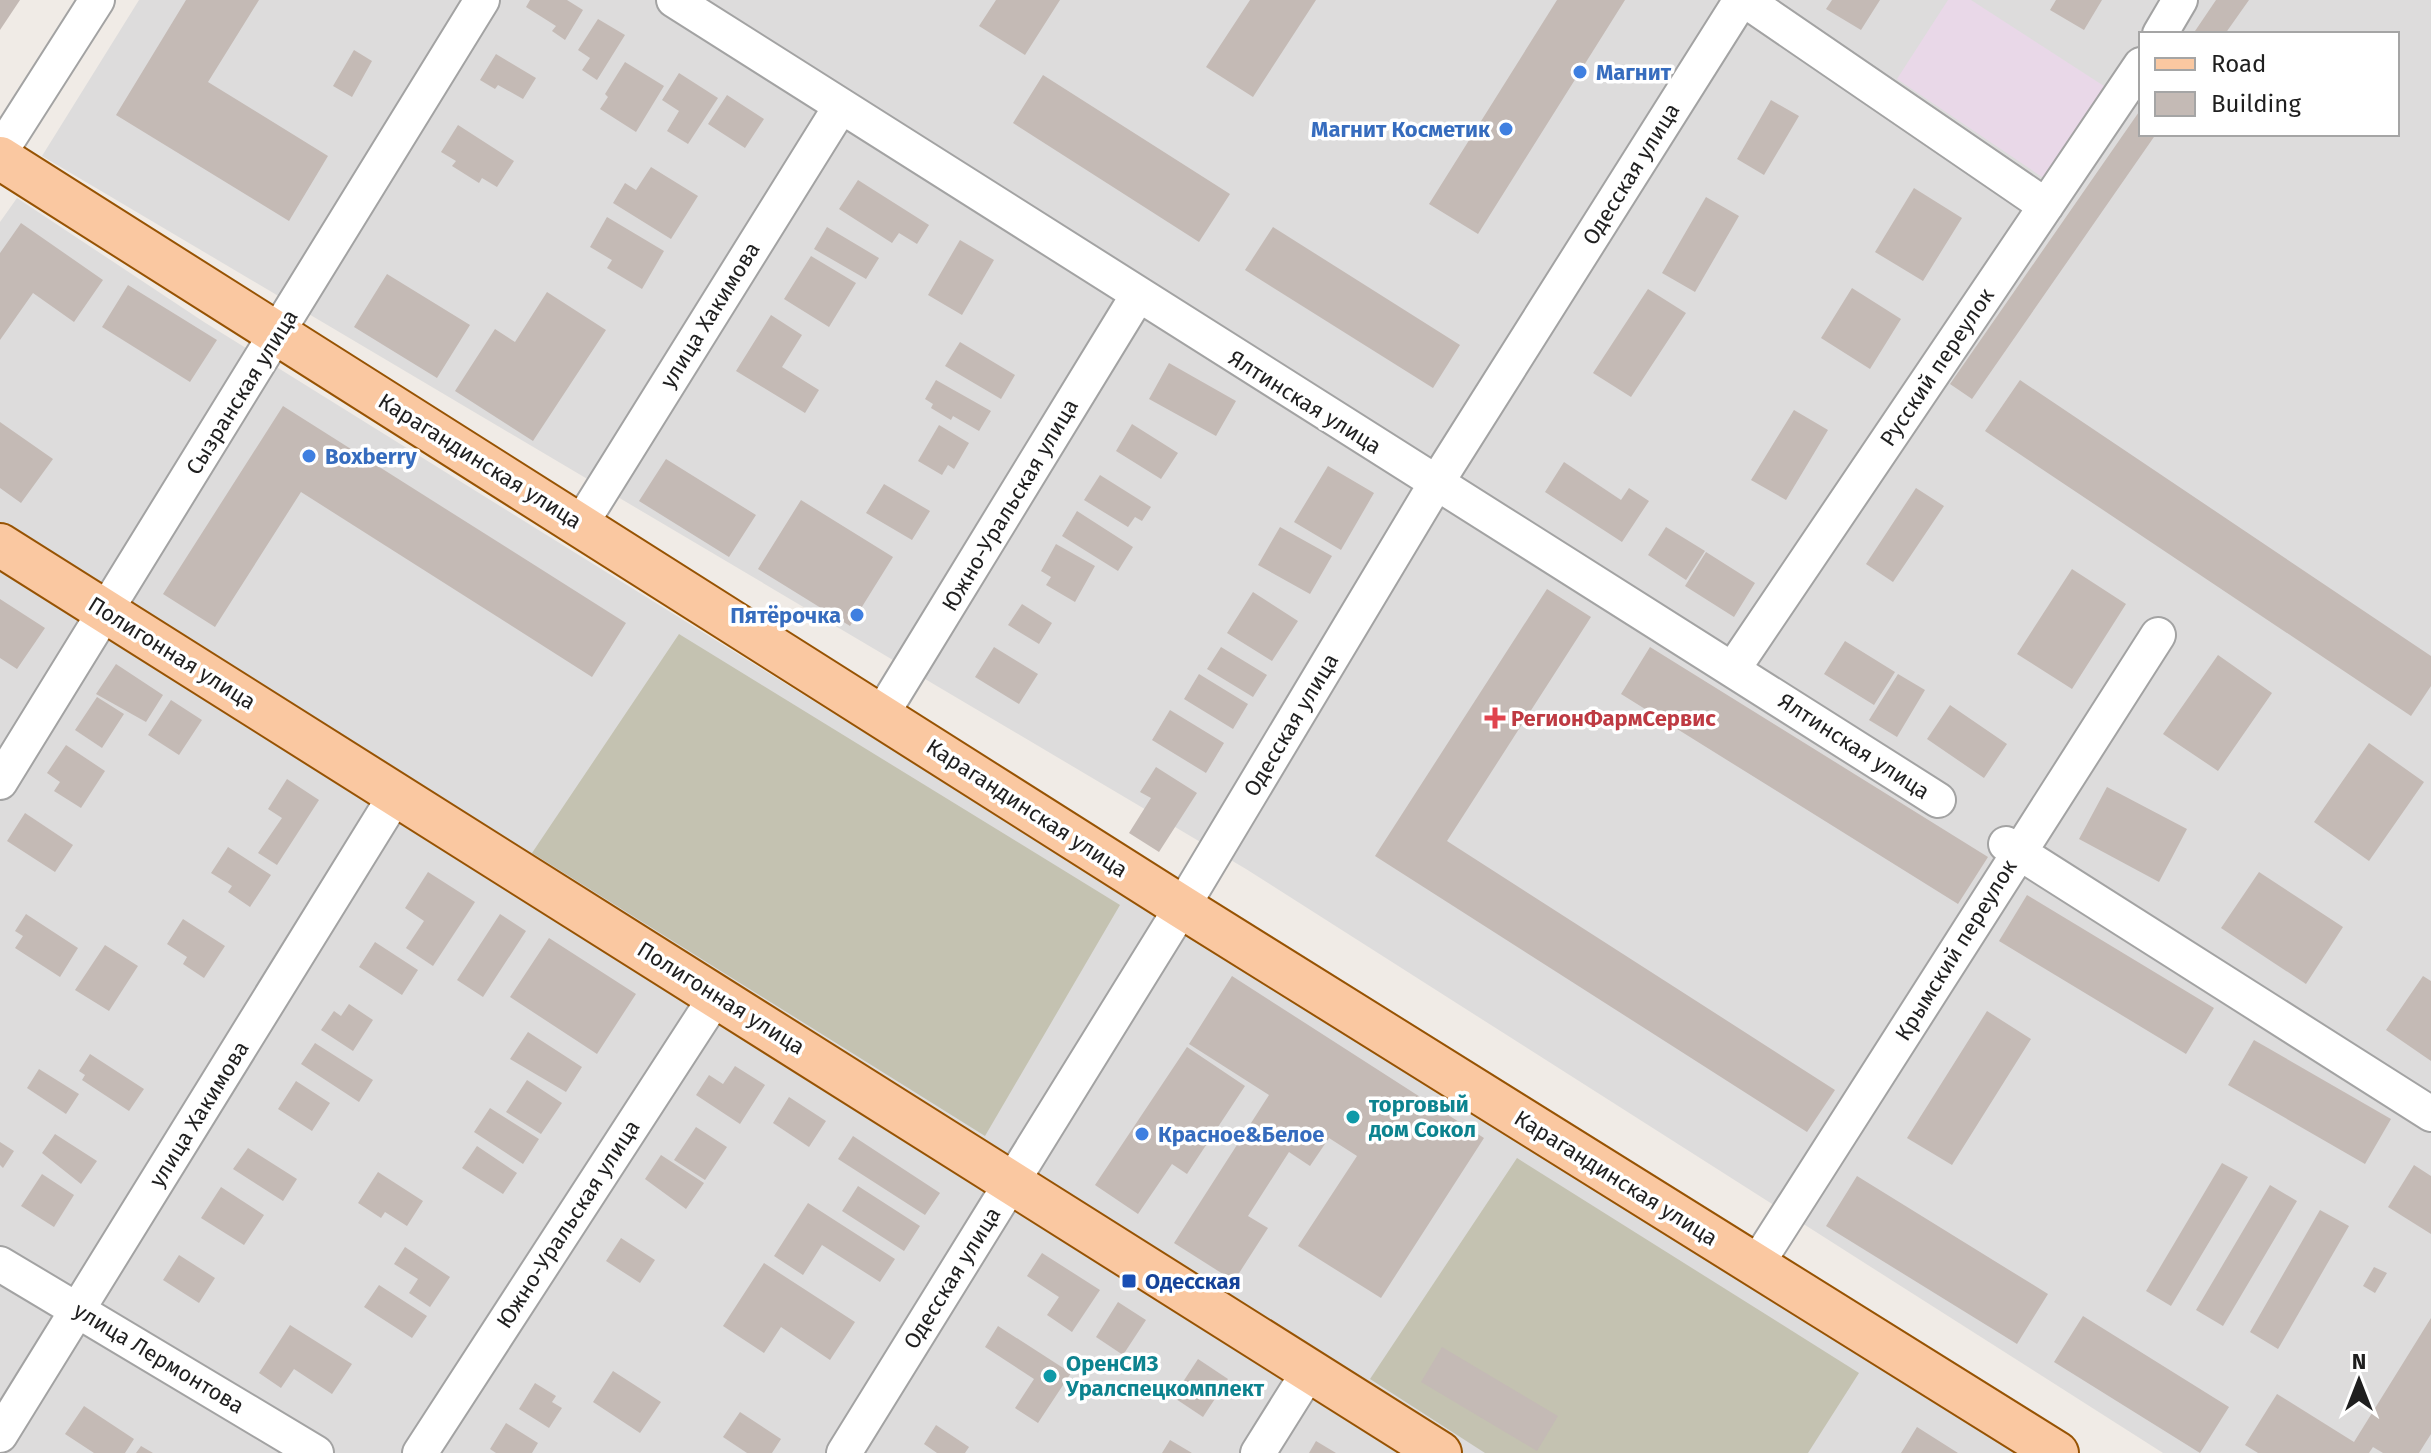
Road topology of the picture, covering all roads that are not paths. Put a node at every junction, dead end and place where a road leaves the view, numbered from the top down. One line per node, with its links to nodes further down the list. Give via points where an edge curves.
1 (97, 0): 9 (street)
2 (482, 0): 12 (street, Сызранская улица)
3 (674, 0): 8 (street, Ялтинская улица)
4 (1743, 0): 10 (street); 13 (street, Одесская улица)
5 (2180, 0): 6 (street)
6 (2161, 32)
7 (2139, 68): 10 (street, Русский переулок)
8 (841, 106): 11 (street, Ялтинская улица); 14 (street, улица Хакимова)
9 (0, 155): 12 (main road, Карагандинская улица)
10 (2046, 206): 18 (street, Русский переулок)
11 (1138, 295): 13 (street, Ялтинская улица); 19 (street, Южно-Уральская улица)
12 (279, 333): 14 (main road, Карагандинская улица); 16 (street, Сызранская улица)
13 (1435, 485): 18 (street, Ялтинская улица); 24 (street, Одесская улица)
14 (580, 525): 19 (main road, Карагандинская улица)
15 (0, 545): 16 (main road, Полигонная улица)
16 (107, 612): 20 (street, Сызранская улица); 21 (main road, Полигонная улица)
17 (2158, 635): 23 (street, Крымский переулок)
18 (1733, 669): 22 (street, Ялтинская улица)
19 (881, 715): 24 (main road, Карагандинская улица)
20 (0, 782)
21 (397, 793): 25 (main road, Полигонная улица); 30 (street, улица Хакимова)
22 (1938, 800)
23 (2012, 848): 26 (street); 29 (street, Крымский переулок)
24 (1182, 907): 27 (street, Одесская улица); 29 (main road, Карагандинская улица)
25 (717, 995): 27 (main road, Полигонная улица); 34 (street, Южно-Уральская улица)
26 (2431, 1114)
27 (1011, 1182): 31 (main road, Полигонная улица); 35 (street, Одесская улица)
28 (0, 1264): 30 (street, улица Лермонтова)
29 (1756, 1265): 38 (main road, Карагандинская улица)
30 (78, 1309): 32 (street, улица Хакимова); 33 (street, улица Лермонтова)
31 (1310, 1370): 36 (street); 37 (main road, Полигонная улица)
32 (0, 1435)
33 (316, 1453)
34 (420, 1453)
35 (844, 1453)
36 (1258, 1453)
37 (1440, 1453)
38 (2057, 1453)

